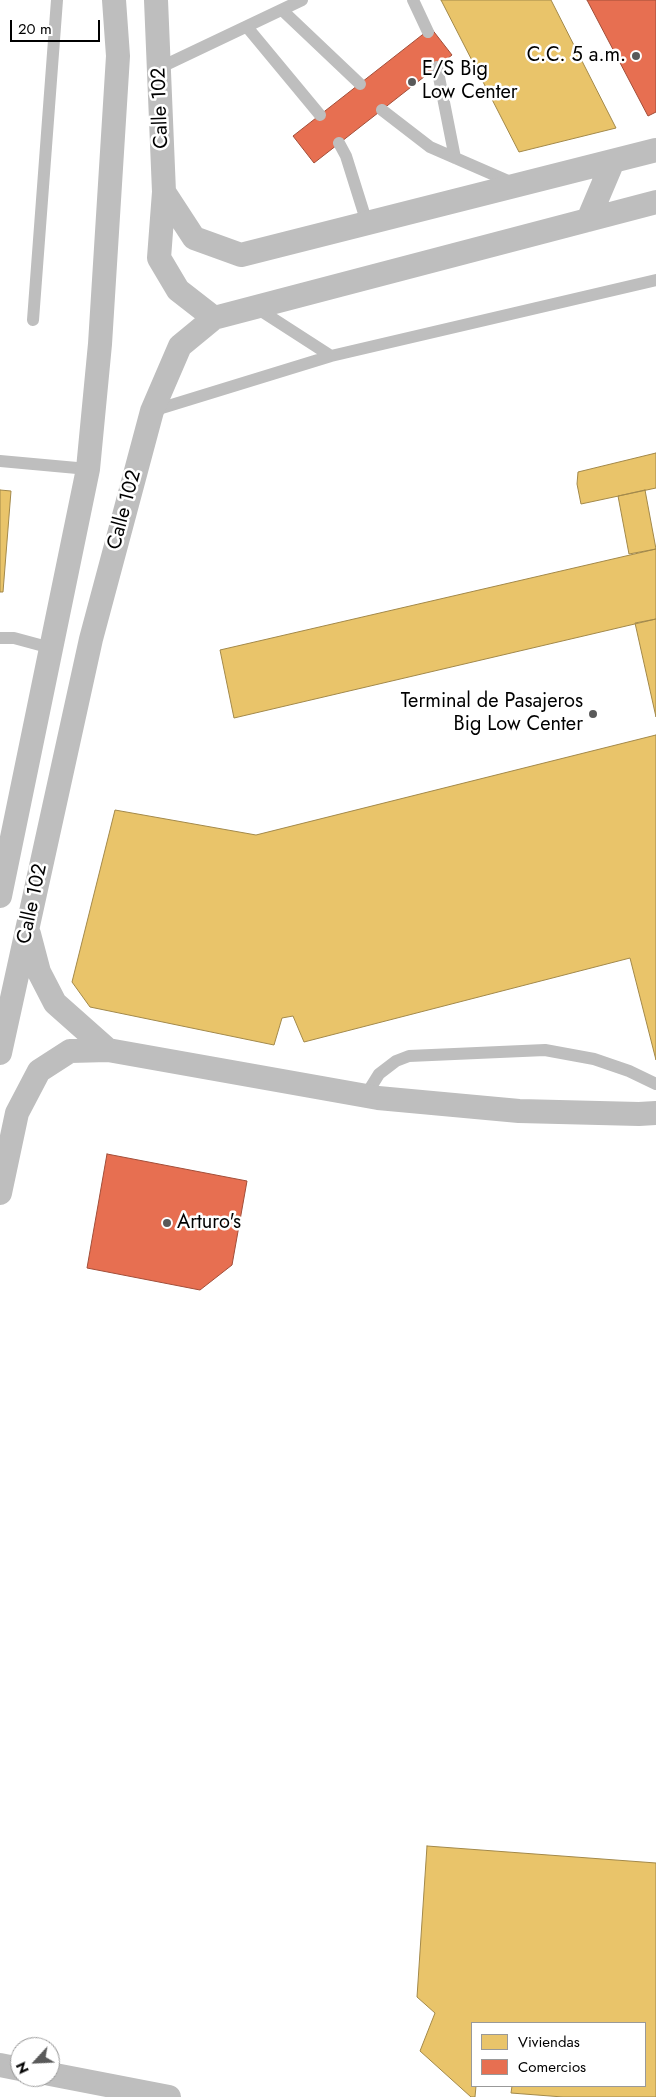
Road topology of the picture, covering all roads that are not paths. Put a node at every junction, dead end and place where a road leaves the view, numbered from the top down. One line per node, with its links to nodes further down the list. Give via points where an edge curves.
1 (57, 0): 26 (lane)
2 (114, 0): 30 (street, Calle 102, via 118,56 100,344)
3 (156, 0): 10 (street, Calle 102)
4 (302, 0): 6 (lane)
5 (413, 0): 8 (lane)
6 (282, 10): 7 (lane); 11 (lane)
7 (247, 27): 10 (lane); 13 (lane)
8 (428, 32)
9 (437, 67): 16 (lane)
10 (159, 68): 19 (street, Calle 102)
11 (360, 84)
12 (382, 110): 16 (lane, via 430,147)
13 (320, 115)
14 (339, 143): 22 (lane)
15 (656, 150): 17 (street)
16 (455, 158): 18 (lane)
17 (613, 161): 18 (street); 21 (street)
18 (517, 185): 22 (street)
19 (164, 192): 22 (street, via 194,238 241,255); 25 (street, Calle 102, via 159,258 178,290)
20 (656, 202): 21 (street)
21 (588, 220): 24 (street)
22 (367, 223)
23 (656, 280): 27 (lane)
24 (255, 307): 25 (street); 27 (lane)
25 (214, 318): 28 (street, Calle 102, via 180,346)
26 (33, 320)
27 (331, 356): 28 (lane)
28 (152, 411): 34 (street, Calle 102, via 91,639)
29 (0, 461): 30 (lane)
30 (88, 469): 32 (street, Calle 102)
31 (0, 638): 32 (lane, via 14,638)
32 (51, 648): 33 (street, Calle 102)
33 (0, 896)
34 (28, 930): 35 (street, via 39,972 55,1002); 36 (street, Calle 102)
35 (108, 1050): 38 (street); 40 (street, via 70,1051 39,1072 17,1113)
36 (0, 1053)
37 (656, 1084): 38 (lane, via 594,1060 545,1050 409,1056 379,1074)
38 (366, 1095): 39 (street, via 519,1111)
39 (656, 1113)
40 (0, 1193)
41 (60, 2076): 42 (street)
42 (169, 2097)

